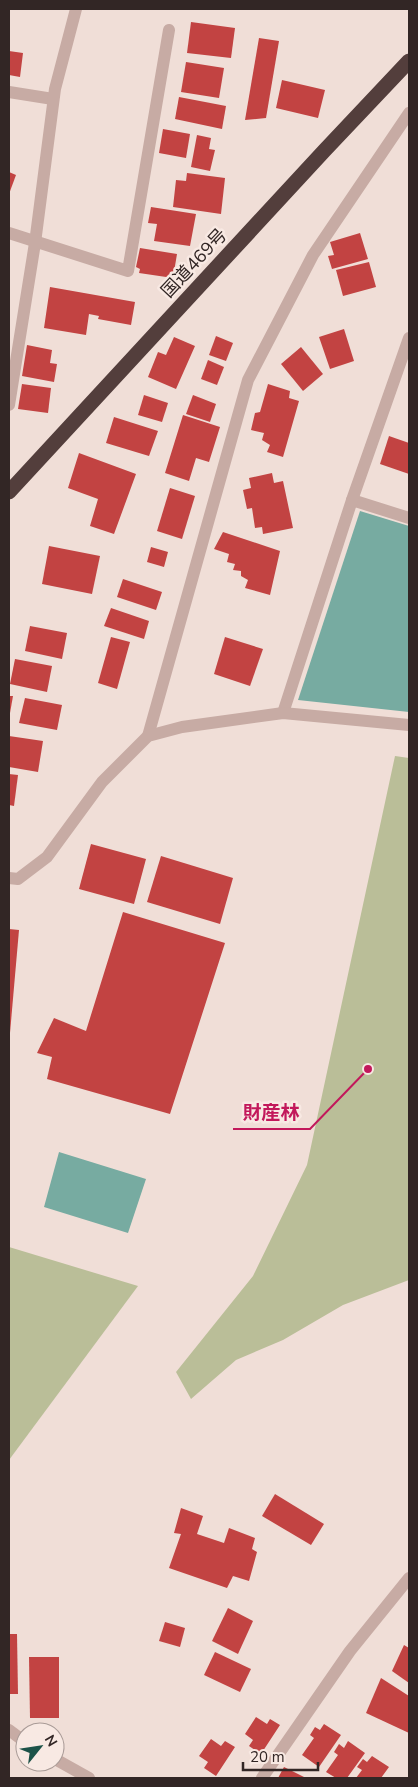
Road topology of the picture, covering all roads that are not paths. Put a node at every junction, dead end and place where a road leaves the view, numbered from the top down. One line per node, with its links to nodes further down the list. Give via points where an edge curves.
1 (76, 9): 5 (street)
2 (169, 30): 8 (street, via 128,271)
3 (409, 61): 12 (highway, 国道469号)
4 (9, 92): 5 (street)
5 (53, 99): 8 (street)
6 (409, 112): 17 (street, via 313,255 248,380)
7 (9, 233): 8 (street)
8 (35, 243): 11 (street)
9 (409, 338): 10 (street)
10 (405, 366): 13 (street)
11 (9, 405)
12 (9, 492)
13 (352, 500): 14 (street); 15 (street)
14 (409, 518)
15 (283, 713): 16 (street); 17 (street, via 182,727)
16 (409, 724)
17 (148, 736): 18 (street, via 102,782 47,857 18,879)
18 (9, 878)
19 (409, 1578): 22 (street, via 350,1650)
20 (65, 1765): 21 (street)
21 (89, 1778)
22 (262, 1778)

